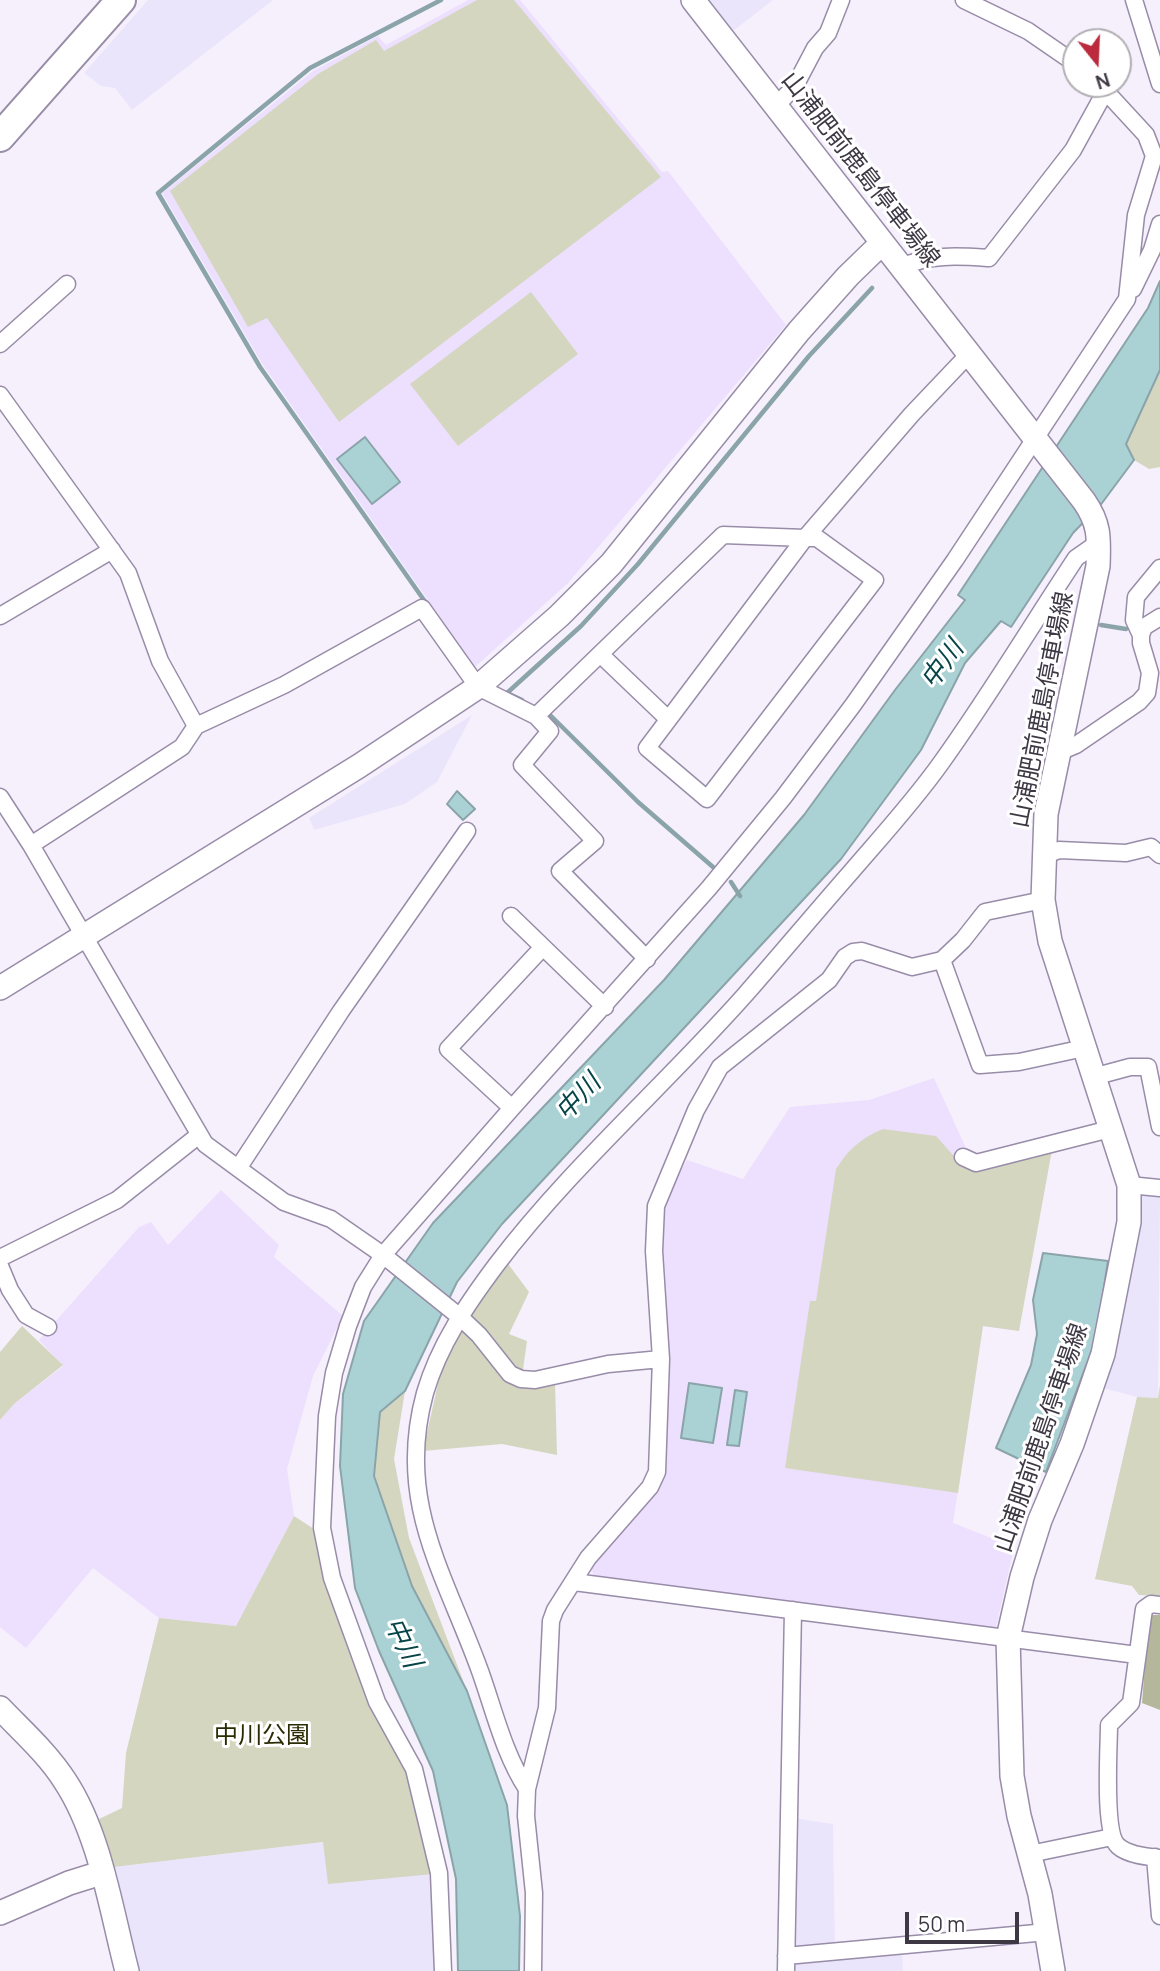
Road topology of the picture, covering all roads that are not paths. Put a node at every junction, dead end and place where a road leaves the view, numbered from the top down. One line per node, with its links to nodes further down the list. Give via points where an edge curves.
1 (121, 0): 11 (highway)
2 (693, 0): 10 (main road, 山浦肥前鹿島停車場線)
3 (841, 0): 10 (street, via 828,33 795,86)
4 (964, 0): 6 (street, via 1028,31)
5 (1134, 0): 7 (street)
6 (1062, 54)
7 (1160, 84)
8 (1098, 98): 15 (street, via 1073,150 989,258 942,256)
9 (1113, 98): 12 (street, via 1146,135)
10 (777, 105): 14 (main road, 山浦肥前鹿島停車場線)
11 (0, 136)
12 (1157, 156): 17 (street, via 1136,215)
13 (1160, 224): 17 (street)
14 (882, 243): 15 (main road, 山浦肥前鹿島停車場線); 30 (main road, via 799,331 611,564)
15 (901, 267): 19 (main road, 山浦肥前鹿島停車場線)
16 (66, 284): 18 (street)
17 (1128, 299): 21 (street)
18 (0, 344)
19 (969, 354): 21 (main road, 山浦肥前鹿島停車場線); 22 (street)
20 (0, 395): 24 (street)
21 (1036, 439): 23 (main road, 山浦肥前鹿島停車場線, via 1094,516); 44 (street, via 853,705 783,798)
22 (805, 538): 29 (street, via 723,535); 32 (street); 32 (street, via 817,538 876,580 707,799 646,748)
23 (1099, 542): 34 (main road, 山浦肥前鹿島停車場線, via 1098,566); 61 (street, via 1076,558 913,800 744,996 525,1227)
24 (112, 551): 26 (street); 33 (street, via 128,573 160,661)
25 (1160, 568): 28 (street, via 1136,597 1134,620)
26 (0, 616)
27 (1160, 617): 28 (street, via 1144,627)
28 (1141, 635): 34 (street, via 1150,673 1147,693 1087,738)
29 (600, 654): 31 (street); 32 (street)
30 (478, 687): 31 (street); 33 (street, via 422,608 284,685); 42 (main road)
31 (536, 716): 44 (street, via 550,731 522,765 595,841 560,871)
32 (668, 719)
33 (196, 726): 37 (street, via 182,747)
34 (1057, 753): 39 (main road, 山浦肥前鹿島停車場線)
35 (0, 797): 37 (street)
36 (467, 831): 55 (street)
37 (31, 845): 42 (street)
38 (1160, 855): 39 (street, via 1151,847 1126,853 1059,850)
39 (1043, 856): 40 (main road, 山浦肥前鹿島停車場線)
40 (1043, 900): 45 (street, via 985,912); 48 (main road, 山浦肥前鹿島停車場線, via 1050,941)
41 (511, 916): 43 (street)
42 (84, 937): 46 (main road); 53 (street)
43 (543, 947): 47 (street); 50 (street, via 448,1049)
44 (647, 959): 47 (street)
45 (942, 960): 48 (street, via 980,1065); 63 (street, via 912,967 853,952 829,980 720,1067 696,1110 656,1206)
46 (0, 988)
47 (605, 1007): 50 (street)
48 (1084, 1048): 49 (main road, 山浦肥前鹿島停車場線)
49 (1093, 1077): 51 (street, via 1148,1067); 52 (main road, 山浦肥前鹿島停車場線)
50 (512, 1108): 58 (street)
51 (1160, 1126)
52 (1110, 1129): 54 (street, via 976,1163); 56 (main road, 山浦肥前鹿島停車場線)
53 (199, 1135): 55 (street); 59 (street, via 117,1200)
54 (962, 1157)
55 (239, 1167): 58 (street, via 284,1202 331,1219)
56 (1129, 1185): 57 (street); 67 (main road, 山浦肥前鹿島停車場線, via 1129,1222 1103,1354 1040,1520)
57 (1160, 1188)
58 (383, 1255): 61 (street); 80 (street, via 363,1287 334,1373 323,1458 322,1528 332,1578 377,1702 414,1769 439,1873)
59 (0, 1258)
60 (0, 1266): 62 (street, via 26,1315)
61 (460, 1317): 63 (street, via 501,1365 521,1379); 70 (street, via 437,1357 424,1397 416,1441 416,1492 425,1533 515,1771)
62 (48, 1327)
63 (661, 1359): 64 (street, via 657,1472)
64 (574, 1582): 66 (street); 70 (street, via 551,1621 547,1709)
65 (1160, 1605): 68 (street, via 1144,1609)
66 (793, 1610): 67 (street); 78 (street)
67 (1008, 1638): 68 (street); 72 (main road, 山浦肥前鹿島停車場線, via 1012,1776)
68 (1137, 1655): 71 (street, via 1130,1703 1110,1725 1108,1814)
69 (0, 1708): 74 (main road, via 64,1779 79,1804)
70 (527, 1789): 81 (street, via 534,1893)
71 (1112, 1837): 72 (street); 73 (street, via 1129,1853)
72 (1030, 1854): 77 (main road, 山浦肥前鹿島停車場線)
73 (1157, 1857): 76 (street)
74 (101, 1873): 75 (main road); 79 (main road)
75 (0, 1913)
76 (1160, 1916)
77 (1047, 1932): 78 (street); 82 (main road, 山浦肥前鹿島停車場線)
78 (786, 1964)
79 (127, 1971)
80 (443, 1971)
81 (533, 1971)
82 (1053, 1971)

